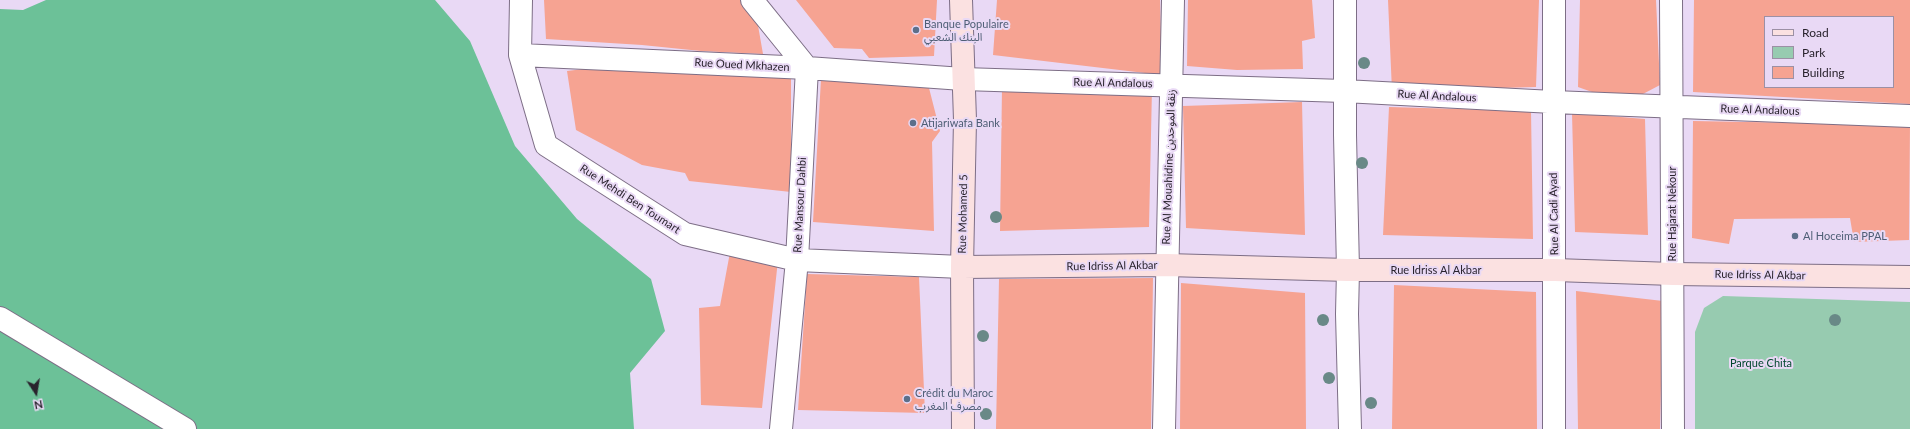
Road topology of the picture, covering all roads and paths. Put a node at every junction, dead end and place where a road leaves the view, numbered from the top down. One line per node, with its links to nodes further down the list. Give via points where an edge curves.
1 (520, 0): 8 (street, Rue Mehdi Ben Toumart)
2 (752, 0): 9 (street)
3 (961, 0): 10 (street, Rue Mohamed 5)
4 (1173, 0): 11 (street, Rue Al Mouahidine زنقة الموحدين)
5 (1345, 0): 12 (street)
6 (1554, 0): 13 (street, Rue Al Cadi Ayad)
7 (1671, 0): 14 (street, Rue Hajarat Nekour)
8 (520, 55): 9 (street, Rue Oued Mkhazen); 16 (street, Rue Mehdi Ben Toumart, via 546,145 685,234)
9 (807, 68): 10 (street, Rue Oued Mkhazen); 16 (street, Rue Mansour Dahbi)
10 (963, 79): 11 (street, Rue Al Andalous); 18 (street, Rue Mohamed 5, via 965,120)
11 (1172, 85): 12 (street, Rue Al Andalous); 17 (street, Rue Al Mouahidine زنقة الموحدين)
12 (1344, 91): 13 (street, Rue Al Andalous); 19 (street)
13 (1553, 102): 14 (street, Rue Al Andalous); 20 (street, Rue Al Cadi Ayad)
14 (1672, 106): 15 (street, Rue Al Andalous); 21 (street, Rue Hajarat Nekour)
15 (1910, 116)
16 (797, 260): 18 (street, Rue Mehdi Ben Toumart); 25 (street, Rue Mansour Dahbi)
17 (1166, 265): 18 (street, Rue Idriss Al Akbar); 19 (street, Rue Idriss Al Akbar); 27 (street, Rue Al Mouahidine زنقة الموحدين)
18 (962, 267): 26 (street, Rue Mohamed 5)
19 (1348, 270): 20 (street, Rue Idriss Al Akbar); 28 (street)
20 (1554, 270): 21 (street, Rue Idriss Al Akbar); 29 (street, Rue Al Cadi Ayad)
21 (1673, 274): 22 (street, Rue Idriss Al Akbar); 30 (street, Rue Hajarat Nekour)
22 (1910, 277)
23 (0, 318): 24 (street)
24 (185, 429)
25 (781, 429)
26 (963, 429)
27 (1164, 429)
28 (1350, 429)
29 (1554, 429)
30 (1673, 429)

